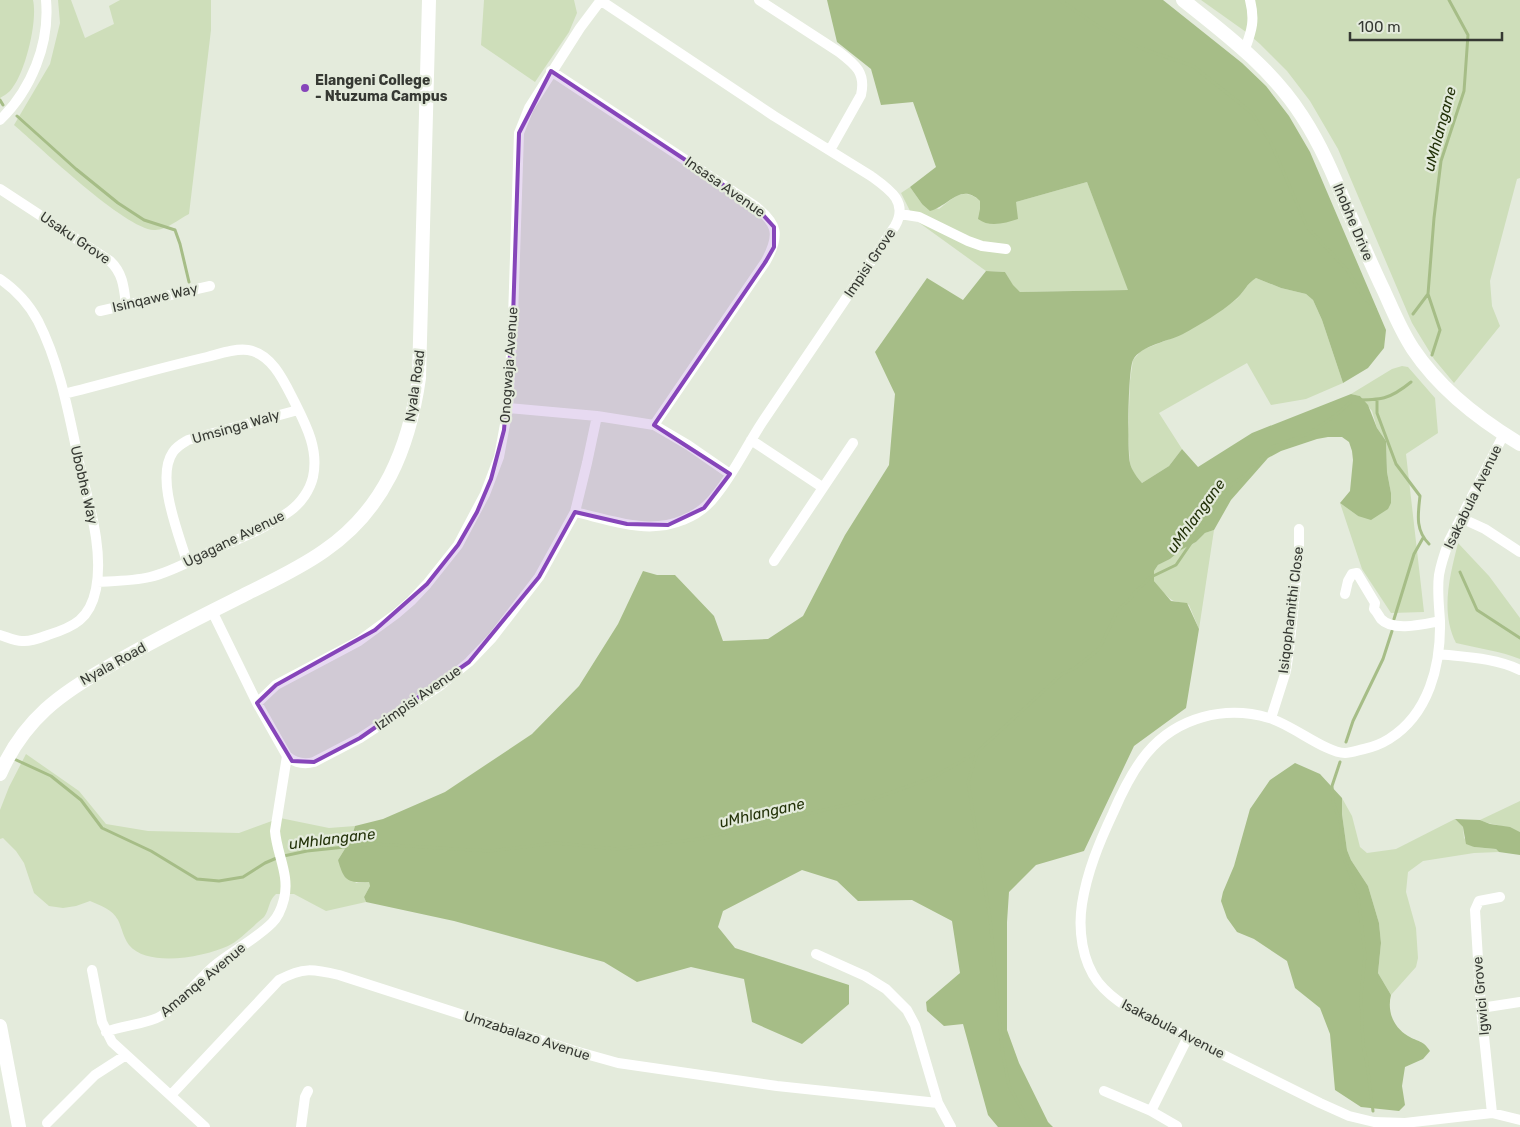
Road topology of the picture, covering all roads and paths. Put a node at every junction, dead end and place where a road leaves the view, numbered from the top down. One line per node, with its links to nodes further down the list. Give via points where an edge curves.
1 (46, 0): 9 (street, via 46,27 35,67 15,104)
2 (429, 0): 37 (street, Nyala Road, via 419,378 402,451 380,494 349,532 307,562)
3 (601, 0): 8 (street, Onogwaja Avenue); 10 (street, Impisi Grove)
4 (759, 0): 10 (street, via 839,52 860,72 861,95)
5 (1183, 0): 7 (street, Ihobhe Drive)
6 (1250, 0): 7 (street, via 1253,23)
7 (1245, 49): 23 (street, Ihobhe Drive, via 1267,70 1292,102 1318,144 1402,331 1425,366 1450,392)
8 (551, 71): 19 (street, Onogwaja Avenue, via 529,108 519,133); 22 (street, Insasa Avenue, via 755,206 774,227 774,247)
9 (0, 120)
10 (830, 150): 12 (street, Impisi Grove, via 891,192 899,204)
11 (0, 189): 16 (street, Usaku Grove, via 116,266 122,278)
12 (900, 214): 13 (street, via 919,217 982,246); 24 (street, Impisi Grove)
13 (1006, 249)
14 (0, 279): 18 (street, Ubobhe Way, via 20,296 38,320)
15 (210, 286): 16 (street, Isinqawe Way)
16 (126, 305): 17 (street, Isinqawe Way)
17 (100, 311)
18 (64, 394): 20 (street, Ugagane Avenue, via 197,359 247,350 268,360 278,371); 35 (street, Ubobhe Way, via 96,538)
19 (508, 408): 21 (street); 42 (street, Onogwaja Avenue, via 499,457 485,494 458,545 428,584 375,630 276,685)
20 (298, 410): 34 (street, Ugagane Avenue, via 312,439 315,455 313,477 305,496 290,511 274,520); 34 (street, Umsinga Waly, via 188,440 174,450 167,468 168,492)
21 (597, 416): 22 (street); 29 (street, Izimpisi Avenue)
22 (654, 425): 27 (street)
23 (1504, 434): 26 (street, Ihobhe Drive); 30 (street, Isakabula Avenue)
24 (751, 440): 27 (street, Impisi Grove); 28 (street)
25 (853, 443): 28 (street)
26 (1520, 444)
27 (730, 474): 29 (street, Impisi Grove, via 704,508 668,525 627,524)
28 (822, 487): 33 (street)
29 (575, 512): 44 (street, Izimpisi Avenue, via 539,577 469,662 441,685 360,738 314,762 306,764)
30 (1461, 518): 32 (street); 38 (street, Isakabula Avenue, via 1449,541 1439,574)
31 (1299, 529): 43 (street, Isiqophamithi Close, via 1289,651)
32 (1520, 552)
33 (774, 561)
34 (187, 562): 35 (street, Ugagane Avenue, via 150,577)
35 (97, 582): 39 (street, Ubobhe Way, via 91,606 74,626 28,641)
36 (1345, 594): 38 (street, via 1350,576 1356,574 1382,620 1397,626)
37 (212, 611): 42 (street); 45 (street, Nyala Road, via 72,688 31,724)
38 (1440, 621): 40 (street, Isakabula Avenue)
39 (0, 635)
40 (1439, 654): 41 (street, via 1492,661); 43 (street, Isakabula Avenue, via 1424,702 1402,729 1376,746 1345,754)
41 (1520, 670)
42 (257, 703): 44 (street)
43 (1271, 718): 53 (street, Isakabula Avenue, via 1250,713 1214,714 1192,720 1158,740 1126,784 1087,876 1081,928 1083,947 1098,983 1126,1007)
44 (287, 756): 52 (street, Amanqe Avenue, via 275,832 286,888 274,921 214,966 165,1014)
45 (2, 768)
46 (1500, 897): 50 (street, Igwici Grove, via 1479,901 1475,910)
47 (816, 954): 58 (street, via 865,976 886,989 907,1010 915,1024)
48 (92, 970): 52 (street)
49 (1520, 1002): 50 (street)
50 (1482, 1008): 60 (street, Igwici Grove)
51 (0, 1026): 64 (street)
52 (106, 1032): 54 (street)
53 (1188, 1037): 59 (street); 60 (street, Isakabula Avenue, via 1359,1119 1405,1123)
54 (126, 1055): 57 (street); 62 (street, via 95,1074)
55 (308, 1090): 66 (street)
56 (1104, 1092): 59 (street)
57 (171, 1095): 58 (street, Umzabalazo Avenue, via 279,980 298,971 312,970 339,975 618,1064 777,1086); 65 (street)
58 (938, 1102): 67 (street)
59 (1151, 1111): 63 (street)
60 (1492, 1113): 61 (street, Isakabula Avenue)
61 (1520, 1120)
62 (46, 1123)
63 (1177, 1126)
64 (19, 1127)
65 (205, 1127)
66 (301, 1127)
67 (951, 1127)

